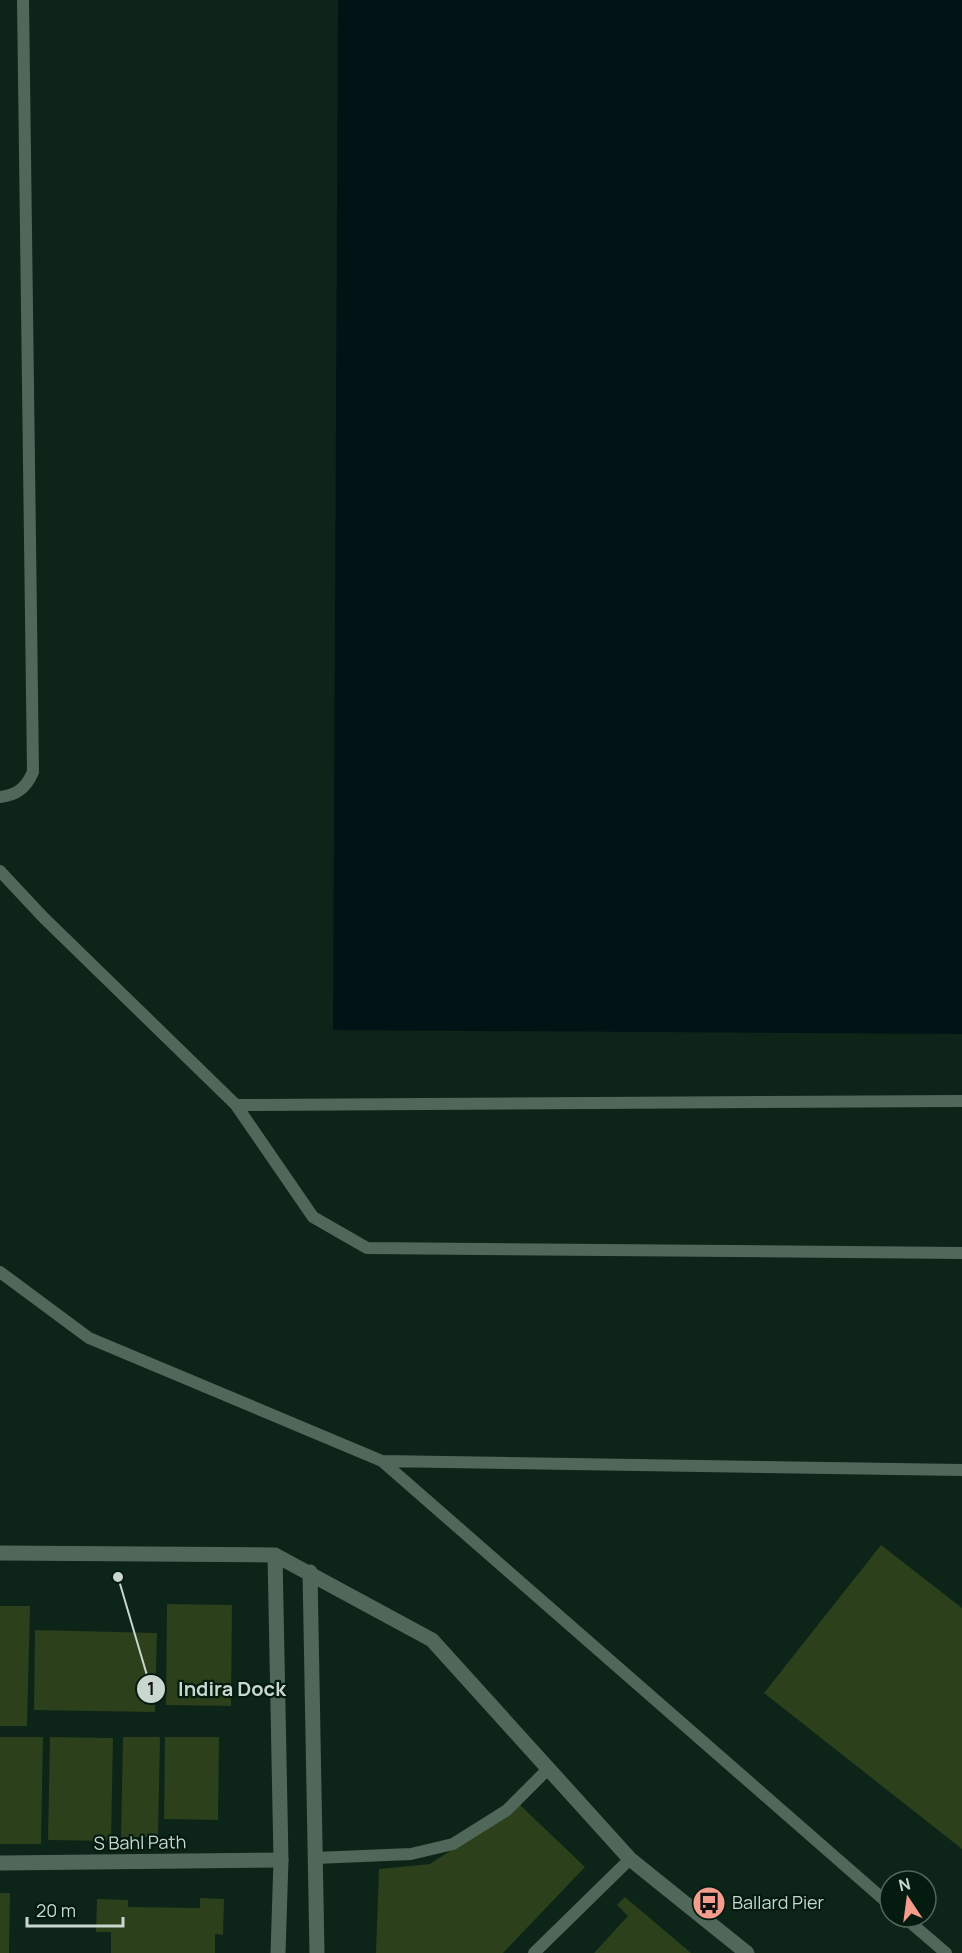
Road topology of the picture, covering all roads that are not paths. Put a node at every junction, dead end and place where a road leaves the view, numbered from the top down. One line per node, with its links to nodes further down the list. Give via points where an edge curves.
1 (23, 0): 2 (lane, via 33,772 29,783 19,792)
2 (0, 797)
3 (0, 871): 5 (lane)
4 (962, 1101): 5 (lane)
5 (236, 1105): 6 (lane, via 313,1217 368,1248)
6 (962, 1253)
7 (0, 1272): 8 (lane, via 89,1338)
8 (382, 1461): 9 (lane); 18 (lane)
9 (962, 1470)
10 (0, 1553): 11 (street)
11 (275, 1555): 12 (street); 16 (street)
12 (310, 1572): 13 (street, via 432,1640); 14 (street)
13 (549, 1768): 14 (lane, via 507,1810 453,1844 411,1854); 15 (street)
14 (315, 1858): 21 (street)
15 (630, 1859): 22 (lane); 23 (street)
16 (281, 1860): 17 (street, S Bahl Path); 20 (street)
17 (0, 1863)
18 (878, 1895)
19 (918, 1929): 24 (lane)
20 (278, 1953)
21 (317, 1953)
22 (534, 1953)
23 (747, 1953)
24 (946, 1953)

